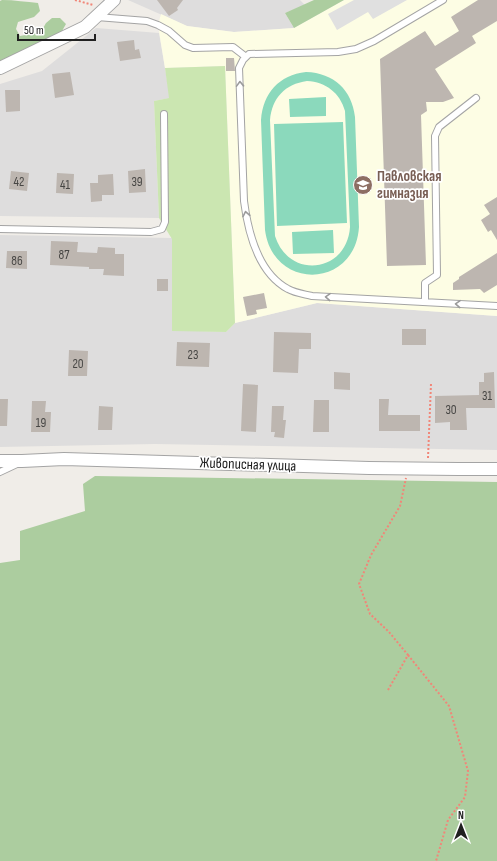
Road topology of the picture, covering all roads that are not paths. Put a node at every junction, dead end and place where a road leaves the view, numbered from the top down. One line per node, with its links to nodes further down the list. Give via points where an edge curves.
1 (444, 0): 4 (lane, via 356,49 338,52 249,54)
2 (114, 1): 3 (street)
3 (100, 14): 4 (lane, via 158,24 193,48 233,47); 5 (street, via 85,27)
4 (246, 57): 9 (lane, one-way to 4, via 312,296 288,290 268,272 254,244 244,201 239,68)
5 (0, 68)
6 (476, 98): 9 (lane, via 439,127 435,136 437,274 425,283)
7 (164, 114): 8 (lane, via 166,222 162,229 151,232)
8 (0, 229)
9 (425, 302): 10 (lane, one-way to 9)
10 (497, 306)
11 (0, 461): 12 (street, Живописная улица)
12 (22, 462): 13 (street, Живописная улица, via 64,459); 14 (lane)
13 (497, 469)
14 (0, 472)

